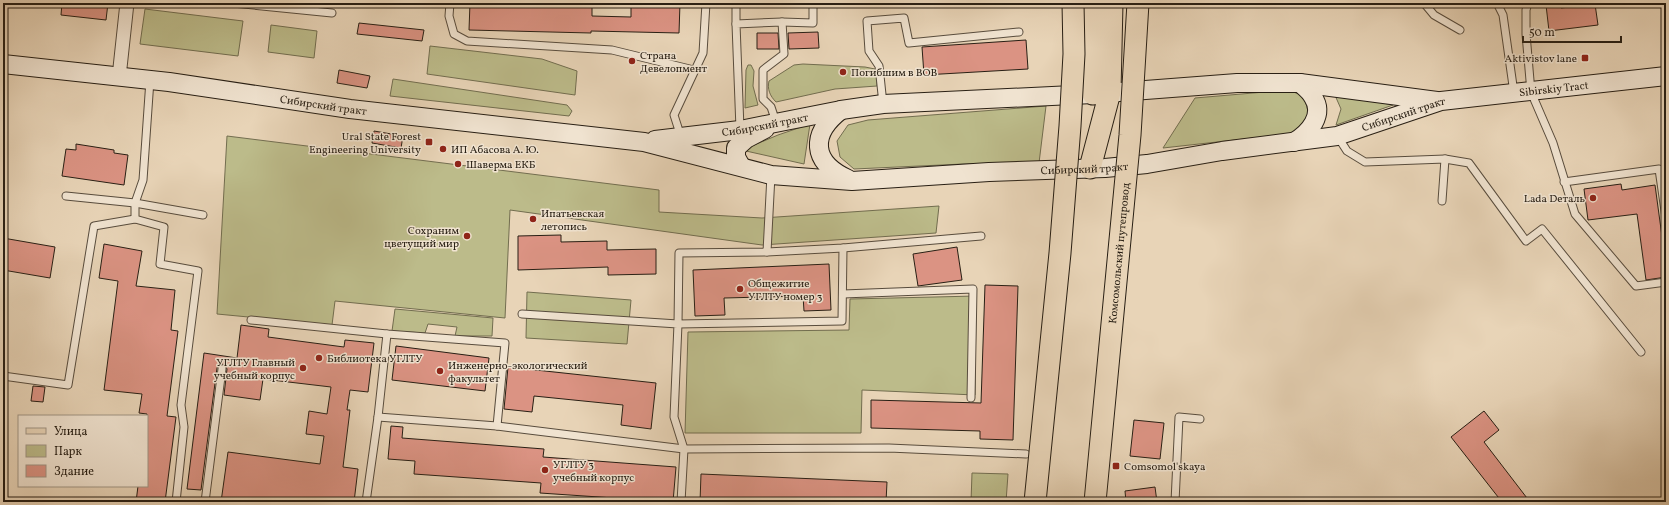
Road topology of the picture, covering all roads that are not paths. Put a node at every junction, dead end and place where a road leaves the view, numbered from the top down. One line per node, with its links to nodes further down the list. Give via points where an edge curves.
1 (127, 3): 22 (street)
2 (233, 3): 14 (lane)
3 (450, 3): 20 (lane, via 449,16 454,34 467,41 612,50)
4 (706, 3): 20 (lane, via 703,53)
5 (736, 3): 16 (lane)
6 (813, 3): 15 (lane, via 813,23)
7 (1073, 3): 70 (main road, bridge, via 1074,54 1068,150)
8 (1093, 3): 25 (main road)
9 (1112, 3): 25 (main road)
10 (1138, 3): 71 (main road, Комсомольский путепровод, bridge, via 1130,135)
11 (1424, 3): 17 (lane, via 1434,15)
12 (1497, 3): 26 (lane)
13 (1528, 3): 26 (lane)
14 (332, 13)
15 (782, 22): 16 (lane); 30 (lane, via 784,54 763,70 764,99 771,108)
16 (736, 24): 31 (lane)
17 (1460, 30)
18 (1019, 32): 28 (lane, via 909,43 904,18 867,21 869,51 879,66)
19 (3, 64): 22 (main road, Сибирский тракт)
20 (694, 70): 33 (lane, via 674,115)
21 (1666, 76): 26 (main road, Sibirskiy Tract)
22 (119, 77): 23 (main road, Сибирский тракт)
23 (150, 80): 34 (main road, Сибирский тракт, via 350,109); 44 (lane, via 144,180)
24 (1300, 83): 25 (main road, Сибирский тракт, via 1242,82); 27 (main road, Сибирский тракт); 35 (main road, via 1314,97 1318,112 1308,133)
25 (1101, 93): 28 (main road, Сибирский тракт); 38 (main road)
26 (1523, 93): 27 (main road, Sibirskiy Tract); 41 (lane, via 1553,143)
27 (1441, 101): 32 (main road, Сибирский тракт)
28 (883, 104): 29 (main road, Сибирский тракт)
29 (841, 110): 30 (main road, Сибирский тракт); 40 (main road, via 826,123 818,143 825,164 835,173)
30 (776, 123): 31 (main road, Сибирский тракт); 37 (main road, via 746,139 736,148 736,157)
31 (740, 130): 33 (main road, Сибирский тракт)
32 (1337, 136): 35 (main road, Сибирский тракт); 36 (lane, via 1347,151 1366,162)
33 (682, 137): 34 (main road, Сибирский тракт)
34 (644, 142): 37 (main road, Сибирский тракт)
35 (1293, 142): 38 (main road, Сибирский тракт, via 1147,164)
36 (1445, 159): 43 (lane); 57 (lane, via 1469,163 1526,242 1542,229)
37 (741, 166): 39 (main road, Сибирский тракт)
38 (1090, 168): 40 (main road, Сибирский тракт)
39 (771, 175): 40 (main road, Сибирский тракт); 50 (lane)
40 (852, 181)
41 (1564, 182): 46 (lane, via 1659,169); 51 (lane, via 1575,214 1636,286)
42 (66, 196): 44 (lane)
43 (1442, 201)
44 (135, 203): 45 (lane); 47 (lane)
45 (203, 215)
46 (1666, 218)
47 (135, 219): 59 (lane, via 94,226 68,384); 66 (lane, via 164,227 160,264 198,271 182,405 184,427)
48 (981, 236): 49 (lane)
49 (843, 248): 50 (lane); 52 (lane)
50 (767, 252): 55 (lane, via 679,253)
51 (1666, 282)
52 (842, 294): 55 (lane, via 842,321); 60 (lane, via 973,289)
53 (522, 314): 55 (lane)
54 (251, 320): 56 (lane)
55 (678, 324): 64 (lane, via 674,417)
56 (387, 334): 61 (lane); 63 (lane, via 505,343)
57 (1642, 352)
58 (222, 369): 67 (lane)
59 (3, 376)
60 (971, 398)
61 (378, 417): 63 (lane); 68 (lane)
62 (1200, 418): 72 (lane, via 1179,417)
63 (497, 426): 64 (lane)
64 (684, 449): 65 (lane, via 889,448); 69 (lane)
65 (1026, 454)
66 (176, 502)
67 (205, 502)
68 (366, 502)
69 (681, 502)
70 (1035, 502)
71 (1095, 502)
72 (1175, 502)

